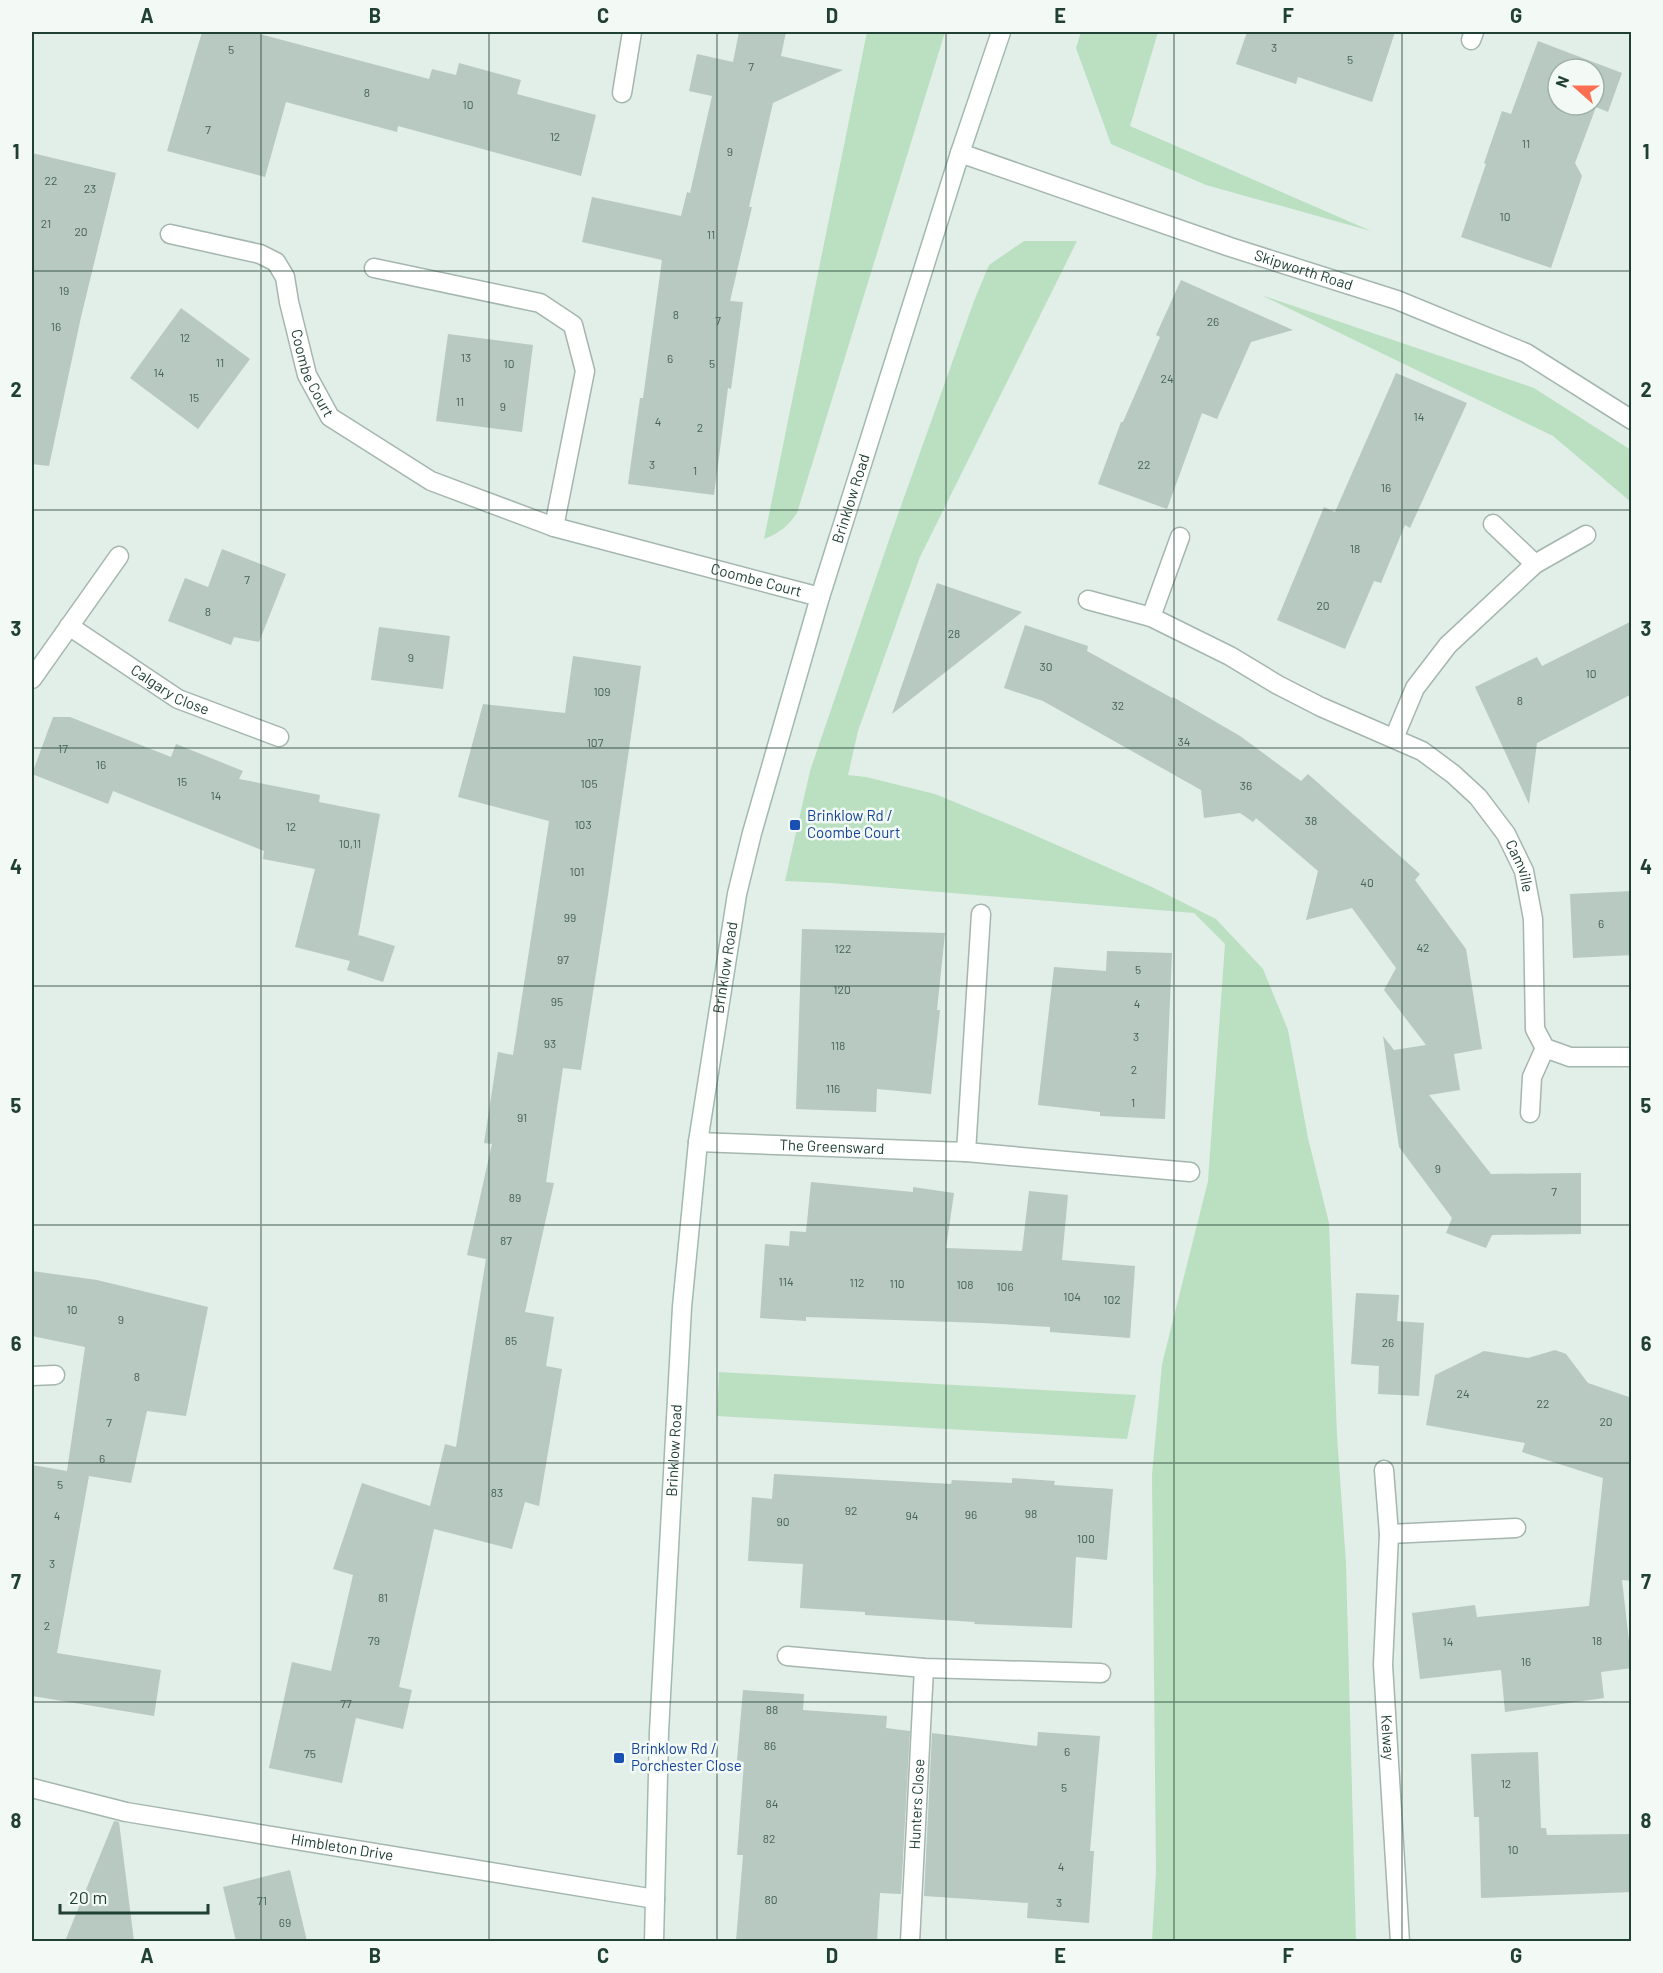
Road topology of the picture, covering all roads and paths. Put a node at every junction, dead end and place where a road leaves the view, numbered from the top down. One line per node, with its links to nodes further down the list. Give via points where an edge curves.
1 (632, 32): 3 (street)
2 (1000, 32): 4 (street, Brinklow Road)
3 (622, 93)
4 (960, 153): 7 (street, Skipworth Road, via 1230,247 1397,300 1526,353); 14 (street, Brinklow Road)
5 (170, 234): 9 (street, Coombe Court, via 261,254 276,262 285,277 307,375 330,417 431,482)
6 (374, 268): 9 (street, via 540,303 573,325 585,371)
7 (1632, 420)
8 (1494, 524): 13 (street)
9 (554, 527): 14 (street, Coombe Court)
10 (1586, 535): 13 (street)
11 (1180, 537): 16 (street)
12 (119, 556): 17 (street)
13 (1535, 564): 20 (street, via 1448,645 1415,688)
14 (820, 597): 25 (street, Brinklow Road, via 737,894)
15 (1088, 600): 16 (street, Camville)
16 (1151, 617): 20 (street, Camville, via 1321,708)
17 (69, 626): 18 (street); 19 (street, Calgary Close, via 178,699)
18 (32, 679)
19 (279, 737)
20 (1394, 738): 22 (street, Camville, via 1422,751 1453,774 1478,797 1506,834 1524,871 1533,919 1535,1029)
21 (981, 914): 26 (street)
22 (1545, 1048): 23 (street, via 1570,1057); 24 (street, via 1532,1077)
23 (1632, 1057)
24 (1530, 1113)
25 (698, 1142): 26 (street, The Greensward); 37 (street, Brinklow Road, via 682,1307 659,1732)
26 (966, 1152): 27 (street, The Greensward)
27 (1190, 1172)
28 (55, 1375): 29 (street)
29 (32, 1376)
30 (1384, 1470): 32 (street, Kelway)
31 (1516, 1528): 32 (street)
32 (1389, 1534): 40 (street, Kelway, via 1383,1665)
33 (787, 1656): 34 (street)
34 (924, 1668): 35 (street); 39 (street, Hunters Close)
35 (1101, 1673)
36 (32, 1788): 37 (street, Himbleton Drive, via 126,1812)
37 (655, 1899): 38 (street, Brinklow Road)
38 (654, 1941)
39 (910, 1941)
40 (1400, 1941)

